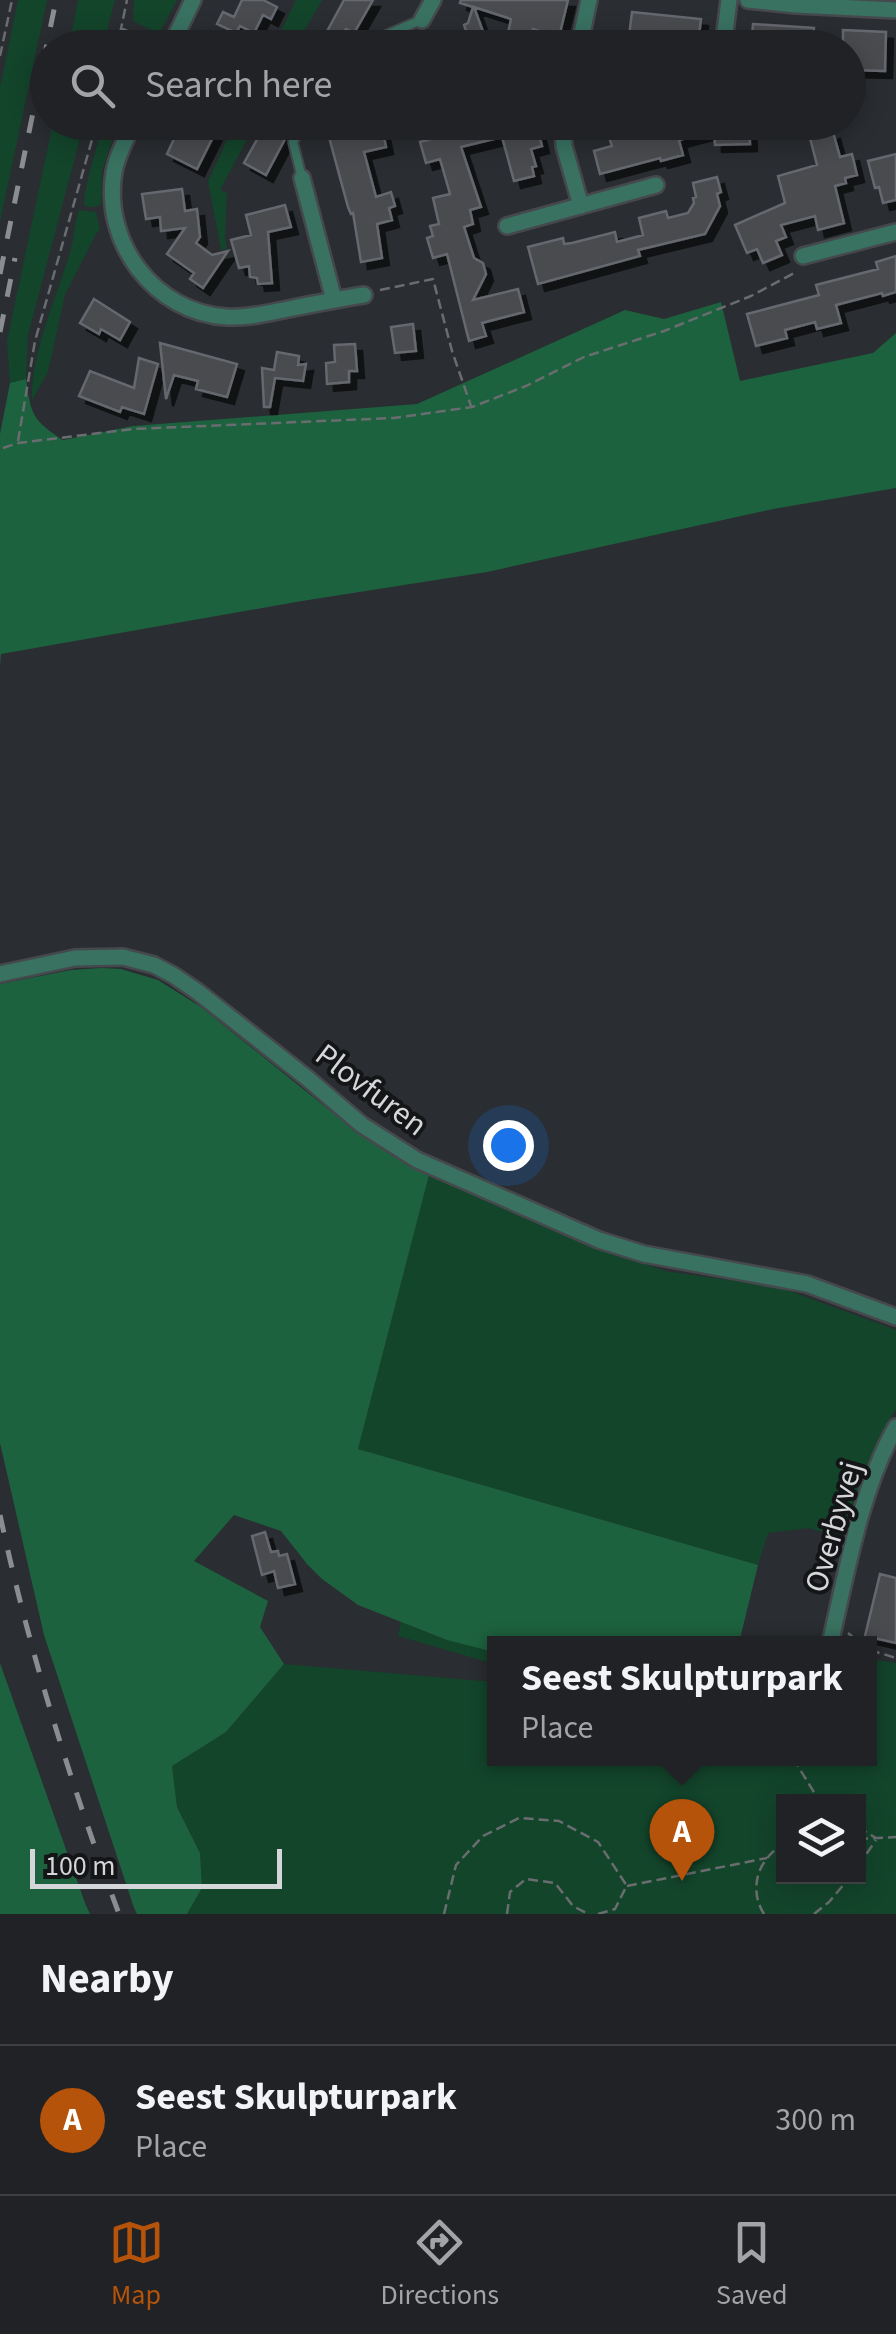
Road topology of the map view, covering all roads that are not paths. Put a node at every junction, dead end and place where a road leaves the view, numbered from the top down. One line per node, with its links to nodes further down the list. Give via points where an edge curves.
1 (192, 0): 8 (street)
2 (433, 0): 7 (street)
3 (589, 0): 10 (street)
4 (729, 0): 11 (street)
5 (748, 0): 6 (street)
6 (896, 10)
7 (422, 20): 9 (lane)
8 (176, 30)
9 (398, 30)
10 (583, 30)
11 (726, 30)
12 (125, 140): 22 (street, via 114,172 114,217 131,260 162,293 225,317)
13 (294, 140): 15 (lane)
14 (564, 140): 17 (street)
15 (302, 178): 22 (street)
16 (656, 185): 17 (street)
17 (580, 206): 18 (street)
18 (507, 226)
19 (896, 232): 20 (street)
20 (802, 256)
21 (364, 295): 22 (street)
22 (334, 300)
23 (0, 974): 24 (street, Plovfuren, via 75,958 123,957 154,965 417,1160 599,1240 807,1284)
24 (896, 1317)
25 (896, 1427): 26 (street, Overbyvej, via 860,1518)
26 (832, 1636)

